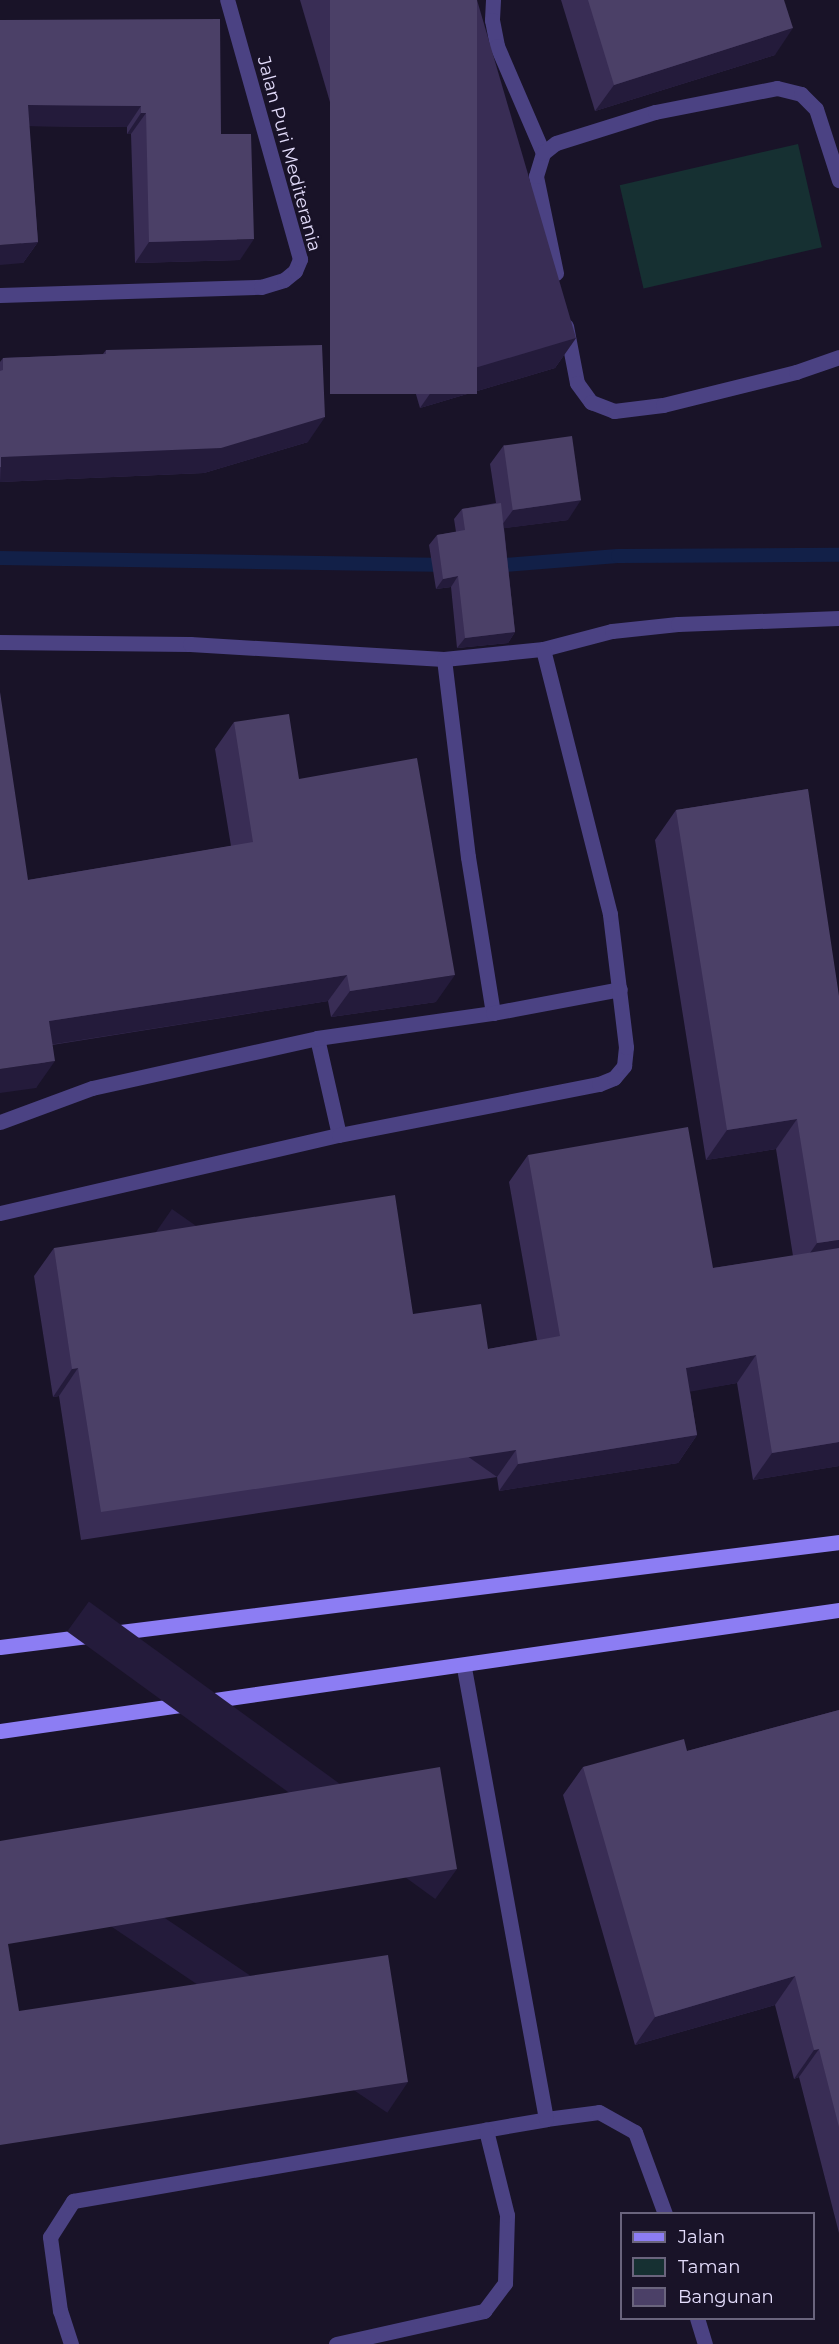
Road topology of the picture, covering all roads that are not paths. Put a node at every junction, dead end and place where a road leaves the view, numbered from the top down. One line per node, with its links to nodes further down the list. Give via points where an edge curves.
1 (226, 0): 6 (street, Jalan Puri Mediterania, via 300,259 295,271 284,280 261,287)
2 (493, 0): 3 (street, via 497,46)
3 (543, 153): 4 (street, via 556,143 655,112 777,87 801,94 816,109); 5 (street, via 536,176)
4 (839, 180)
5 (559, 291)
6 (0, 295)
7 (564, 314): 8 (street, via 577,383 591,402 614,411 663,405 796,372)
8 (839, 357)
9 (839, 618): 11 (street, via 678,624 612,631)
10 (0, 642): 12 (street, via 190,644)
11 (543, 649): 12 (street); 13 (street, via 610,914)
12 (444, 659): 14 (street, via 468,857)
13 (620, 989): 14 (street); 17 (street, via 626,1047 624,1066 614,1078)
14 (494, 1013): 15 (street)
15 (317, 1038): 16 (street, via 92,1088); 17 (street)
16 (0, 1122)
17 (339, 1135): 18 (street)
18 (0, 1213)
19 (839, 1542): 21 (street)
20 (839, 1610): 22 (street)
21 (0, 1647)
22 (464, 1667): 23 (street); 24 (street)
23 (0, 1731)
24 (546, 2119): 25 (street); 26 (street, via 599,2112 634,2132)
25 (486, 2130): 28 (street, via 73,2201 50,2237 60,2311); 29 (street, via 507,2215 505,2283 484,2312)
26 (664, 2212)
27 (697, 2320): 30 (street)
28 (71, 2344)
29 (336, 2344)
30 (705, 2344)

